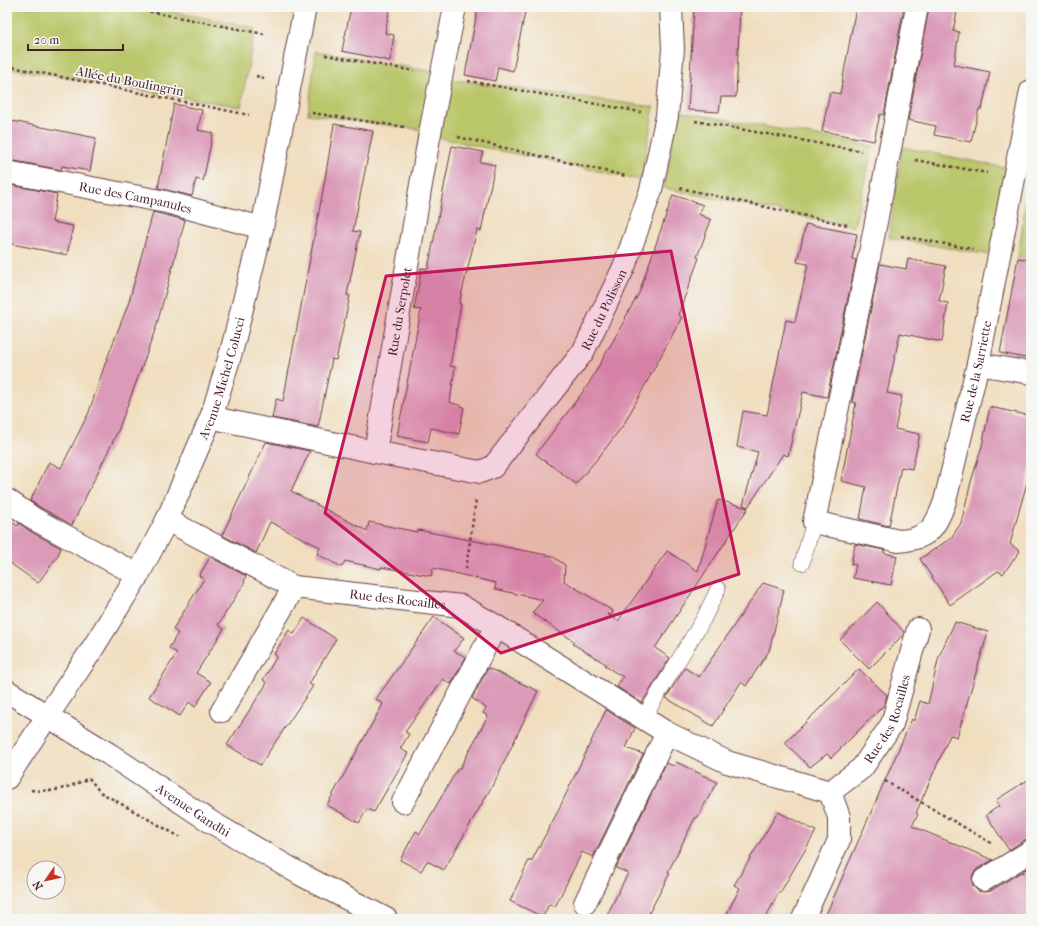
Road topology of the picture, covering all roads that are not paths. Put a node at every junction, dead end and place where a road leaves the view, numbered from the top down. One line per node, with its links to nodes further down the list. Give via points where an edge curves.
1 (306, 7): 7 (street, Avenue Michel Colucci)
2 (455, 7): 11 (street, Rue du Serpolet, via 429,138)
3 (671, 7): 11 (street, Rue du Polisson, via 674,49 667,116 651,190 624,267 583,352 492,467 480,472)
4 (917, 7): 14 (street, via 872,243)
5 (1031, 91): 8 (street, Rue de la Sarriette)
6 (7, 172): 7 (street, Rue des Campanules, via 166,202)
7 (262, 228): 10 (street, Avenue Michel Colucci, via 232,350)
8 (978, 364): 9 (street); 14 (street, Rue de la Sarriette, via 945,501 938,520 931,529 920,537 900,541)
9 (1031, 373)
10 (212, 415): 11 (street, via 223,420); 13 (street, Avenue Michel Colucci)
11 (375, 452)
12 (7, 500): 16 (street, via 36,520)
13 (167, 520): 16 (street, Avenue Michel Colucci); 17 (street, Rue des Rocailles)
14 (814, 522): 15 (lane)
15 (802, 563)
16 (138, 575): 23 (street, Avenue Michel Colucci)
17 (294, 587): 19 (street, Rue des Rocailles, via 461,606); 22 (street)
18 (718, 590): 24 (lane, via 703,620)
19 (496, 626): 24 (street, Rue des Rocailles); 28 (street)
20 (918, 629): 27 (street, Rue des Rocailles, via 892,724 862,768)
21 (7, 690): 23 (street, Avenue Gandhi)
22 (222, 711)
23 (48, 716): 26 (street, Avenue Michel Colucci); 32 (street, Avenue Gandhi, via 211,822 300,874)
24 (644, 717): 25 (street, Rue des Rocailles)
25 (667, 732): 27 (street, Rue des Rocailles, via 727,762); 31 (street)
26 (7, 778)
27 (830, 792): 33 (street, via 839,817 839,840)
28 (403, 802)
29 (1025, 855): 30 (street)
30 (984, 880)
31 (585, 903)
32 (386, 919)
33 (803, 919)

